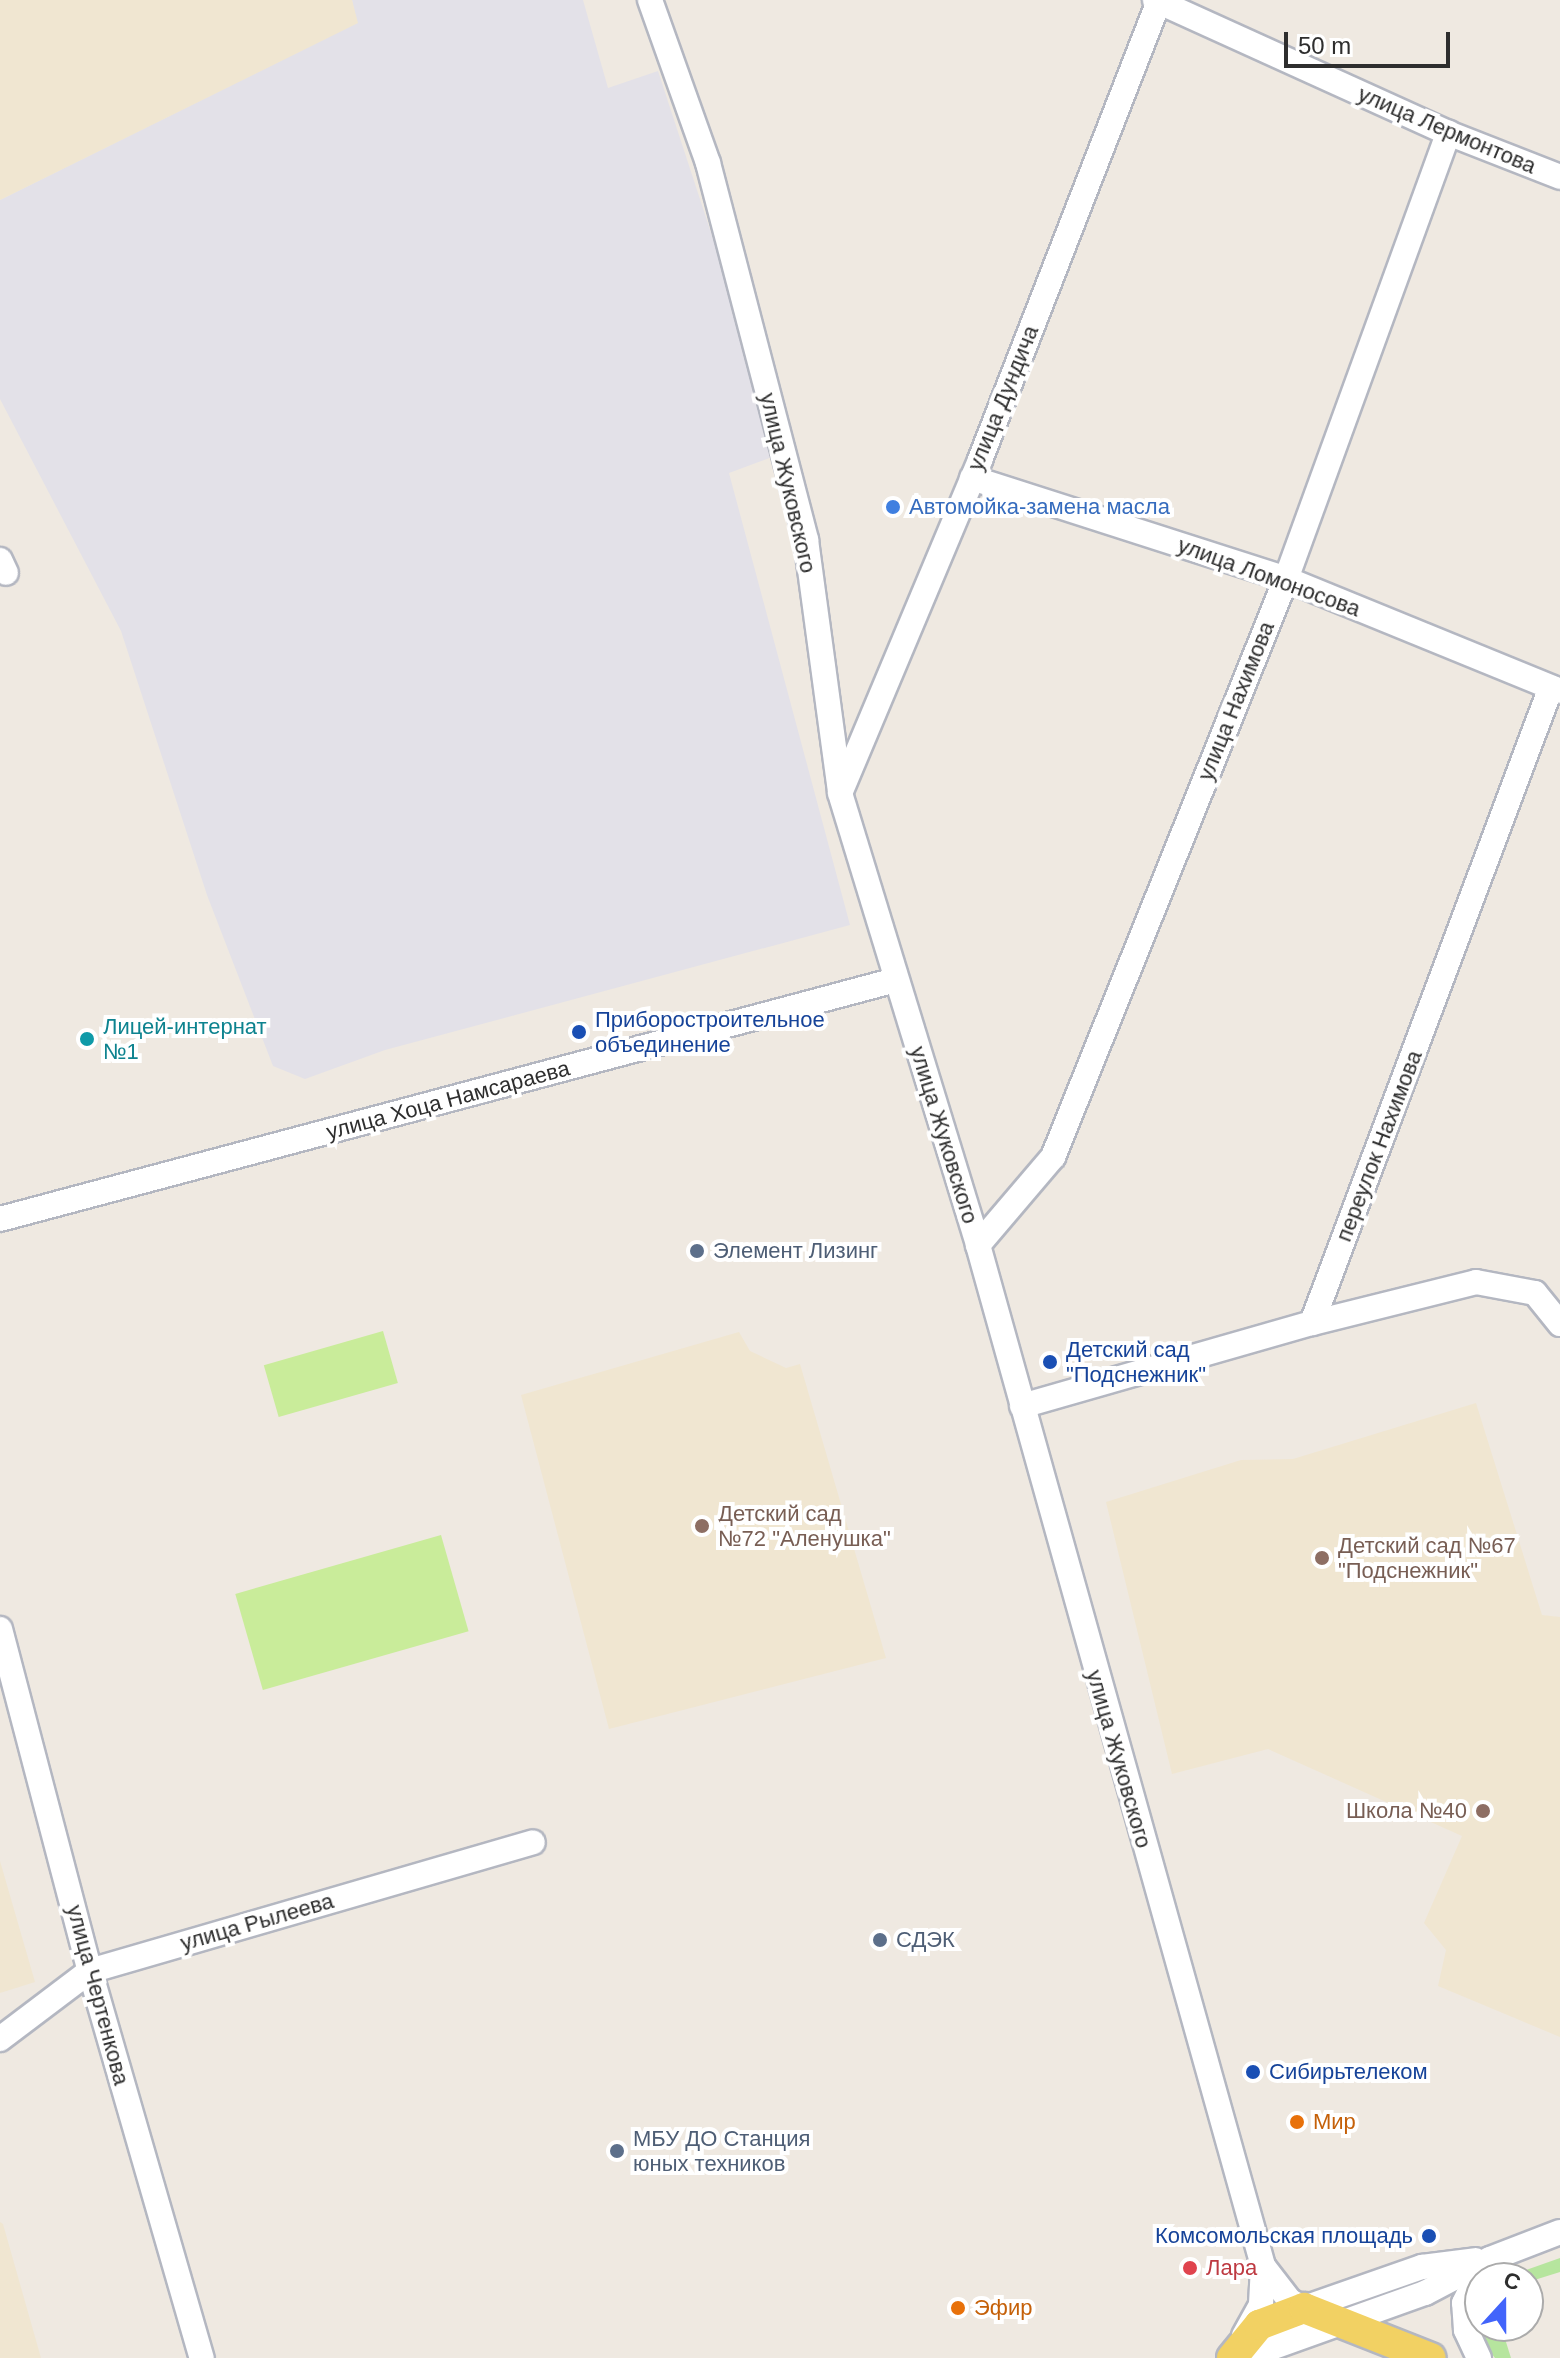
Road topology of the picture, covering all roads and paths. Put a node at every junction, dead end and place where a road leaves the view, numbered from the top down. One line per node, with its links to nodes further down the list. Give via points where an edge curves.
1 (650, 0): 8 (street, улица Жуковского, via 708,163 806,540)
2 (1158, 1): 3 (street, улица Лермонтова); 5 (street, улица Дундича)
3 (1448, 133): 4 (street, улица Лермонтова); 6 (street, улица Нахимова)
4 (1560, 177)
5 (972, 478): 6 (street, улица Ломоносова); 8 (street, улица Дундича)
6 (1286, 579): 7 (street, улица Ломоносова); 11 (street, улица Нахимова, via 1053,1157)
7 (1555, 689): 12 (street, переулок Нахимова)
8 (840, 793): 9 (street, улица Жуковского)
9 (896, 980): 10 (street, улица Хоца Намсараева); 11 (street, улица Жуковского)
10 (0, 1219)
11 (978, 1245): 14 (street, улица Жуковского)
12 (1312, 1323): 13 (street, via 1476,1282 1535,1293); 14 (street)
13 (1560, 1324)
14 (1022, 1406): 21 (street, улица Жуковского)
15 (0, 1629): 17 (street, улица Чертенкова)
16 (533, 1842): 17 (street, улица Рылеева)
17 (90, 1971): 18 (street, улица Рылеева); 25 (street, улица Чертенкова)
18 (0, 2039)
19 (1560, 2232): 20 (street)
20 (1490, 2259): 22 (street, via 1422,2267); 23 (street, via 1425,2293); 27 (street, via 1477,2270 1464,2303 1466,2330)
21 (1263, 2266): 22 (street, via 1290,2301); 24 (street, via 1261,2305)
22 (1304, 2308): 23 (main road); 24 (main road, via 1259,2325)
23 (1341, 2322): 24 (street); 26 (main road)
24 (1243, 2354)
25 (202, 2358)
26 (1431, 2358)
27 (1479, 2358)

